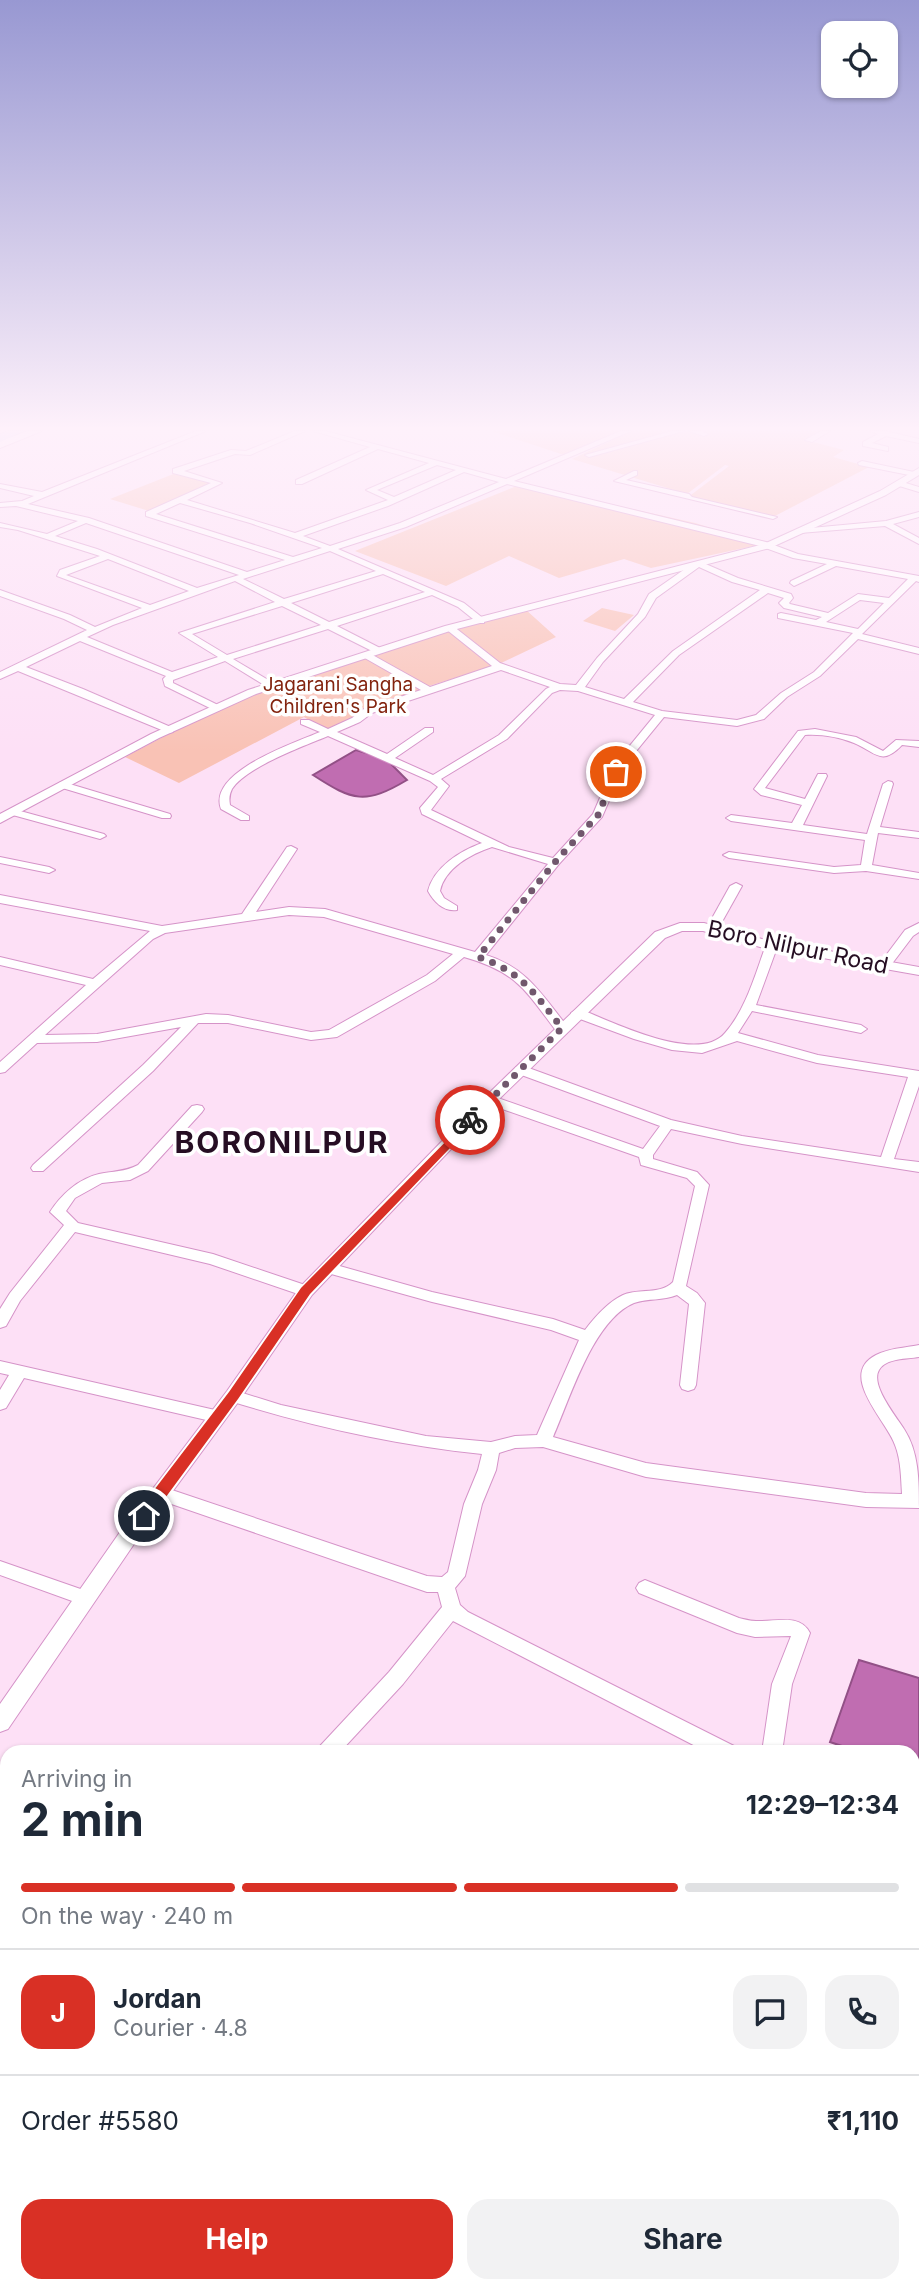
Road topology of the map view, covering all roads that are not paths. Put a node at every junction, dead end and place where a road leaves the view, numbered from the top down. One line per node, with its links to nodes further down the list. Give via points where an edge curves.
1 (50, 538): 10 (street)
2 (139, 538): 15 (street)
3 (225, 538): 11 (street)
4 (301, 538): 9 (street)
5 (364, 538): 9 (street)
6 (735, 538): 8 (street)
7 (785, 538): 8 (street)
8 (767, 546): 12 (street); 13 (street)
9 (332, 549): 11 (street); 14 (street)
10 (107, 556): 20 (street); 25 (street, via 61,576)
11 (294, 560): 15 (street)
12 (698, 564): 19 (street); 28 (street); 45 (street, via 652,596 642,615)
13 (834, 564): 17 (street); 18 (street)
14 (382, 572): 22 (street); 24 (street)
15 (247, 575): 16 (street)
16 (237, 579): 20 (street); 24 (street)
17 (916, 579): 23 (street)
18 (794, 583)
19 (768, 589): 27 (street, via 789,597 784,605); 47 (street, via 676,653)
20 (197, 591): 25 (street)
21 (0, 593): 32 (street)
22 (430, 593): 28 (street, via 461,605); 29 (street)
23 (891, 601): 27 (street, via 858,597); 33 (street)
24 (282, 602): 29 (street); 38 (street, via 184,633)
25 (149, 608): 32 (street)
26 (781, 616): 30 (street)
27 (830, 616): 30 (street)
28 (481, 621): 31 (street)
29 (327, 624): 35 (street); 38 (street)
30 (817, 624): 33 (street)
31 (450, 628): 35 (street); 40 (street)
32 (94, 630): 34 (street)
33 (859, 634): 36 (street); 49 (street, via 761,717 737,723)
34 (78, 637): 39 (street); 41 (street)
35 (379, 651): 37 (street)
36 (919, 651)
37 (366, 656): 43 (street); 46 (street)
38 (225, 659): 41 (street); 43 (street)
39 (17, 667): 42 (street); 51 (street)
40 (499, 667): 44 (street); 46 (street)
41 (172, 675): 48 (street, via 168,684)
42 (0, 676)
43 (272, 686): 48 (street)
44 (559, 687): 45 (street); 57 (street, via 549,691 503,737)
45 (579, 688): 47 (street)
46 (429, 690): 53 (street, via 368,711)
47 (627, 702): 49 (street)
48 (215, 708): 51 (street)
49 (661, 715): 74 (street, via 619,765 598,815)
50 (305, 722): 53 (street)
51 (169, 730): 59 (street)
52 (429, 730): 55 (street)
53 (325, 733): 55 (street); 63 (street, via 232,782 224,797 225,807)
54 (919, 744): 60 (street, via 900,742 885,753 867,749 859,741 802,733 760,789)
55 (387, 759): 57 (street)
56 (822, 776): 60 (street)
57 (434, 779): 70 (street, via 444,786 426,812)
58 (887, 783): 67 (street)
59 (63, 785): 61 (street); 62 (street)
60 (809, 803): 66 (street)
61 (13, 812): 65 (street); 69 (street)
62 (166, 816)
63 (245, 818)
64 (730, 818): 66 (street)
65 (0, 819)
66 (796, 827): 67 (street)
67 (873, 833): 68 (street); 75 (street)
68 (919, 835)
69 (100, 836)
70 (492, 843): 74 (street); 80 (street, via 458,859 437,880 436,898)
71 (291, 849): 81 (street)
72 (729, 855): 75 (street, via 815,868)
73 (0, 860): 76 (street)
74 (555, 862): 87 (street)
75 (866, 868): 77 (street)
76 (49, 870)
77 (919, 876)
78 (736, 886): 83 (street)
79 (0, 899): 84 (street)
80 (453, 908)
81 (246, 918): 84 (street); 86 (street, via 298,910 325,913)
82 (919, 927): 89 (street)
83 (712, 929): 85 (street, Boro Nilpur Road); 93 (street, Boro Nilpur Road, via 680,927 660,934)
84 (162, 930): 91 (street)
85 (772, 945): 89 (street, Boro Nilpur Road); 92 (street)
86 (462, 952): 87 (street); 94 (street, via 431,978 324,1037 228,1019)
87 (478, 957): 95 (street, via 525,981)
88 (0, 961): 91 (street)
89 (884, 966): 90 (street, Boro Nilpur Road)
90 (919, 971)
91 (95, 983): 98 (street)
92 (749, 1007): 96 (street); 97 (street)
93 (577, 1013): 95 (street, Boro Nilpur Road); 97 (street, via 689,1048 714,1046)
94 (194, 1020): 98 (street, via 97,1038); 108 (street)
95 (562, 1028): 100 (street, Boro Nilpur Road)
96 (861, 1029)
97 (729, 1037): 101 (street, via 817,1059)
98 (35, 1038): 99 (street)
99 (0, 1069)
100 (521, 1070): 102 (street, Boro Nilpur Road); 104 (street)
101 (917, 1075): 106 (street)
102 (490, 1100): 105 (street); 110 (street, Boro Nilpur Road)
103 (197, 1109): 109 (street, via 136,1173 99,1179 63,1200 57,1212)
104 (668, 1124): 105 (street); 106 (street)
105 (646, 1155): 111 (street, via 646,1162 692,1175 702,1185)
106 (886, 1162): 107 (street)
107 (919, 1167)
108 (38, 1168)
109 (72, 1226): 112 (street, via 213,1259); 113 (street)
110 (329, 1268): 112 (street, Boro Nilpur Road); 114 (street)
111 (677, 1288): 114 (street, via 667,1295 628,1300); 118 (street, via 697,1303)
112 (306, 1291): 119 (street, Boro Nilpur Road)
113 (0, 1322)
114 (588, 1337): 122 (street)
115 (919, 1351): 125 (street, via 881,1359 870,1377 880,1408 904,1444)
116 (0, 1367): 117 (street)
117 (20, 1371): 120 (street); 121 (street)
118 (688, 1385)
119 (233, 1396): 121 (street, Boro Nilpur Road); 123 (street, via 382,1435)
120 (0, 1404)
121 (215, 1416): 124 (street, Boro Nilpur Road)
122 (542, 1441): 123 (street); 125 (street, via 646,1469 866,1500)
123 (491, 1449): 127 (street, via 456,1576)
124 (160, 1493): 127 (street, via 427,1584); 129 (street, Boro Nilpur Road)
125 (915, 1500)
126 (0, 1568): 129 (street)
127 (445, 1584): 130 (street)
128 (645, 1588): 134 (street, via 737,1625 795,1628 801,1633 782,1684)
129 (86, 1598): 131 (street, Boro Nilpur Road)
130 (452, 1609): 132 (street); 133 (street)
131 (0, 1722)
132 (334, 1745)
133 (713, 1745)
134 (773, 1745)

